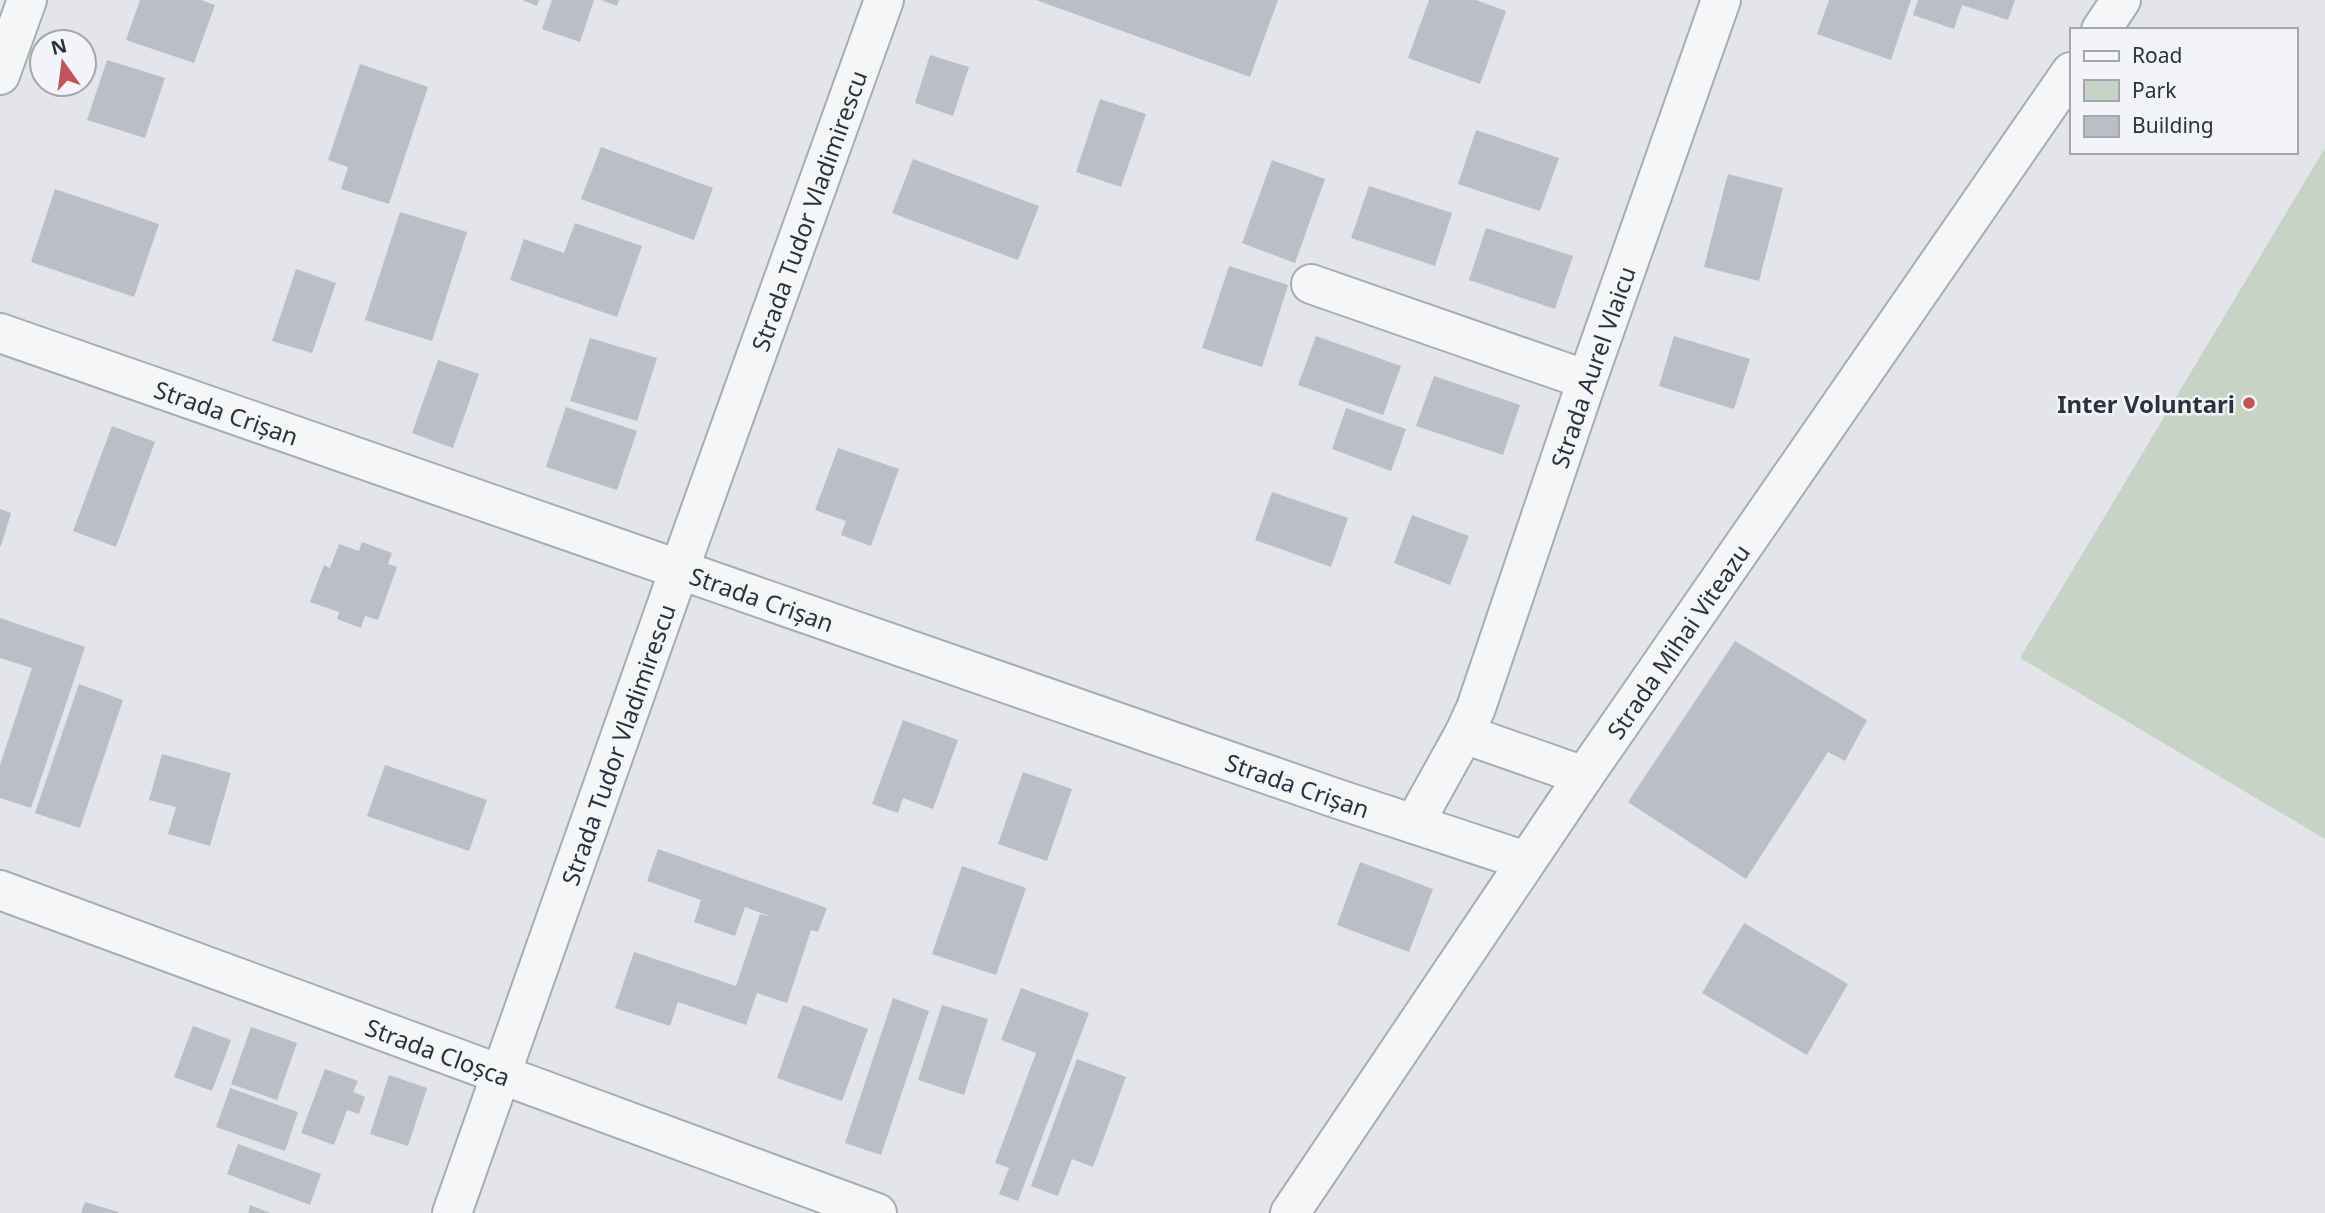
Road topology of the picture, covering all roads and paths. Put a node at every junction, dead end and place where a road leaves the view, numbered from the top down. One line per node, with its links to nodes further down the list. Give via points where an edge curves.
1 (27, 0): 7 (street)
2 (884, 0): 11 (street, Strada Tudor Vladimirescu)
3 (1721, 0): 10 (street, Strada Aurel Vlaicu)
4 (2121, 0): 5 (street)
5 (2102, 28)
6 (2070, 73): 13 (street, Strada Mihai Viteazu)
7 (0, 75)
8 (1311, 284): 10 (street)
9 (0, 333): 11 (street, Strada Crișan)
10 (1587, 380): 12 (street, Strada Aurel Vlaicu)
11 (679, 570): 14 (street, Strada Crișan); 17 (street, Strada Tudor Vladimirescu)
12 (1464, 734): 13 (street); 14 (street, Strada Aurel Vlaicu)
13 (1584, 775): 15 (street, Strada Mihai Viteazu)
14 (1414, 824): 15 (street, Strada Crișan)
15 (1526, 861): 20 (street, Strada Mihai Viteazu)
16 (0, 890): 17 (street, Strada Cloșca)
17 (501, 1074): 18 (street, Strada Tudor Vladimirescu); 19 (street, Strada Cloșca)
18 (452, 1213)
19 (877, 1213)
20 (1290, 1213)

